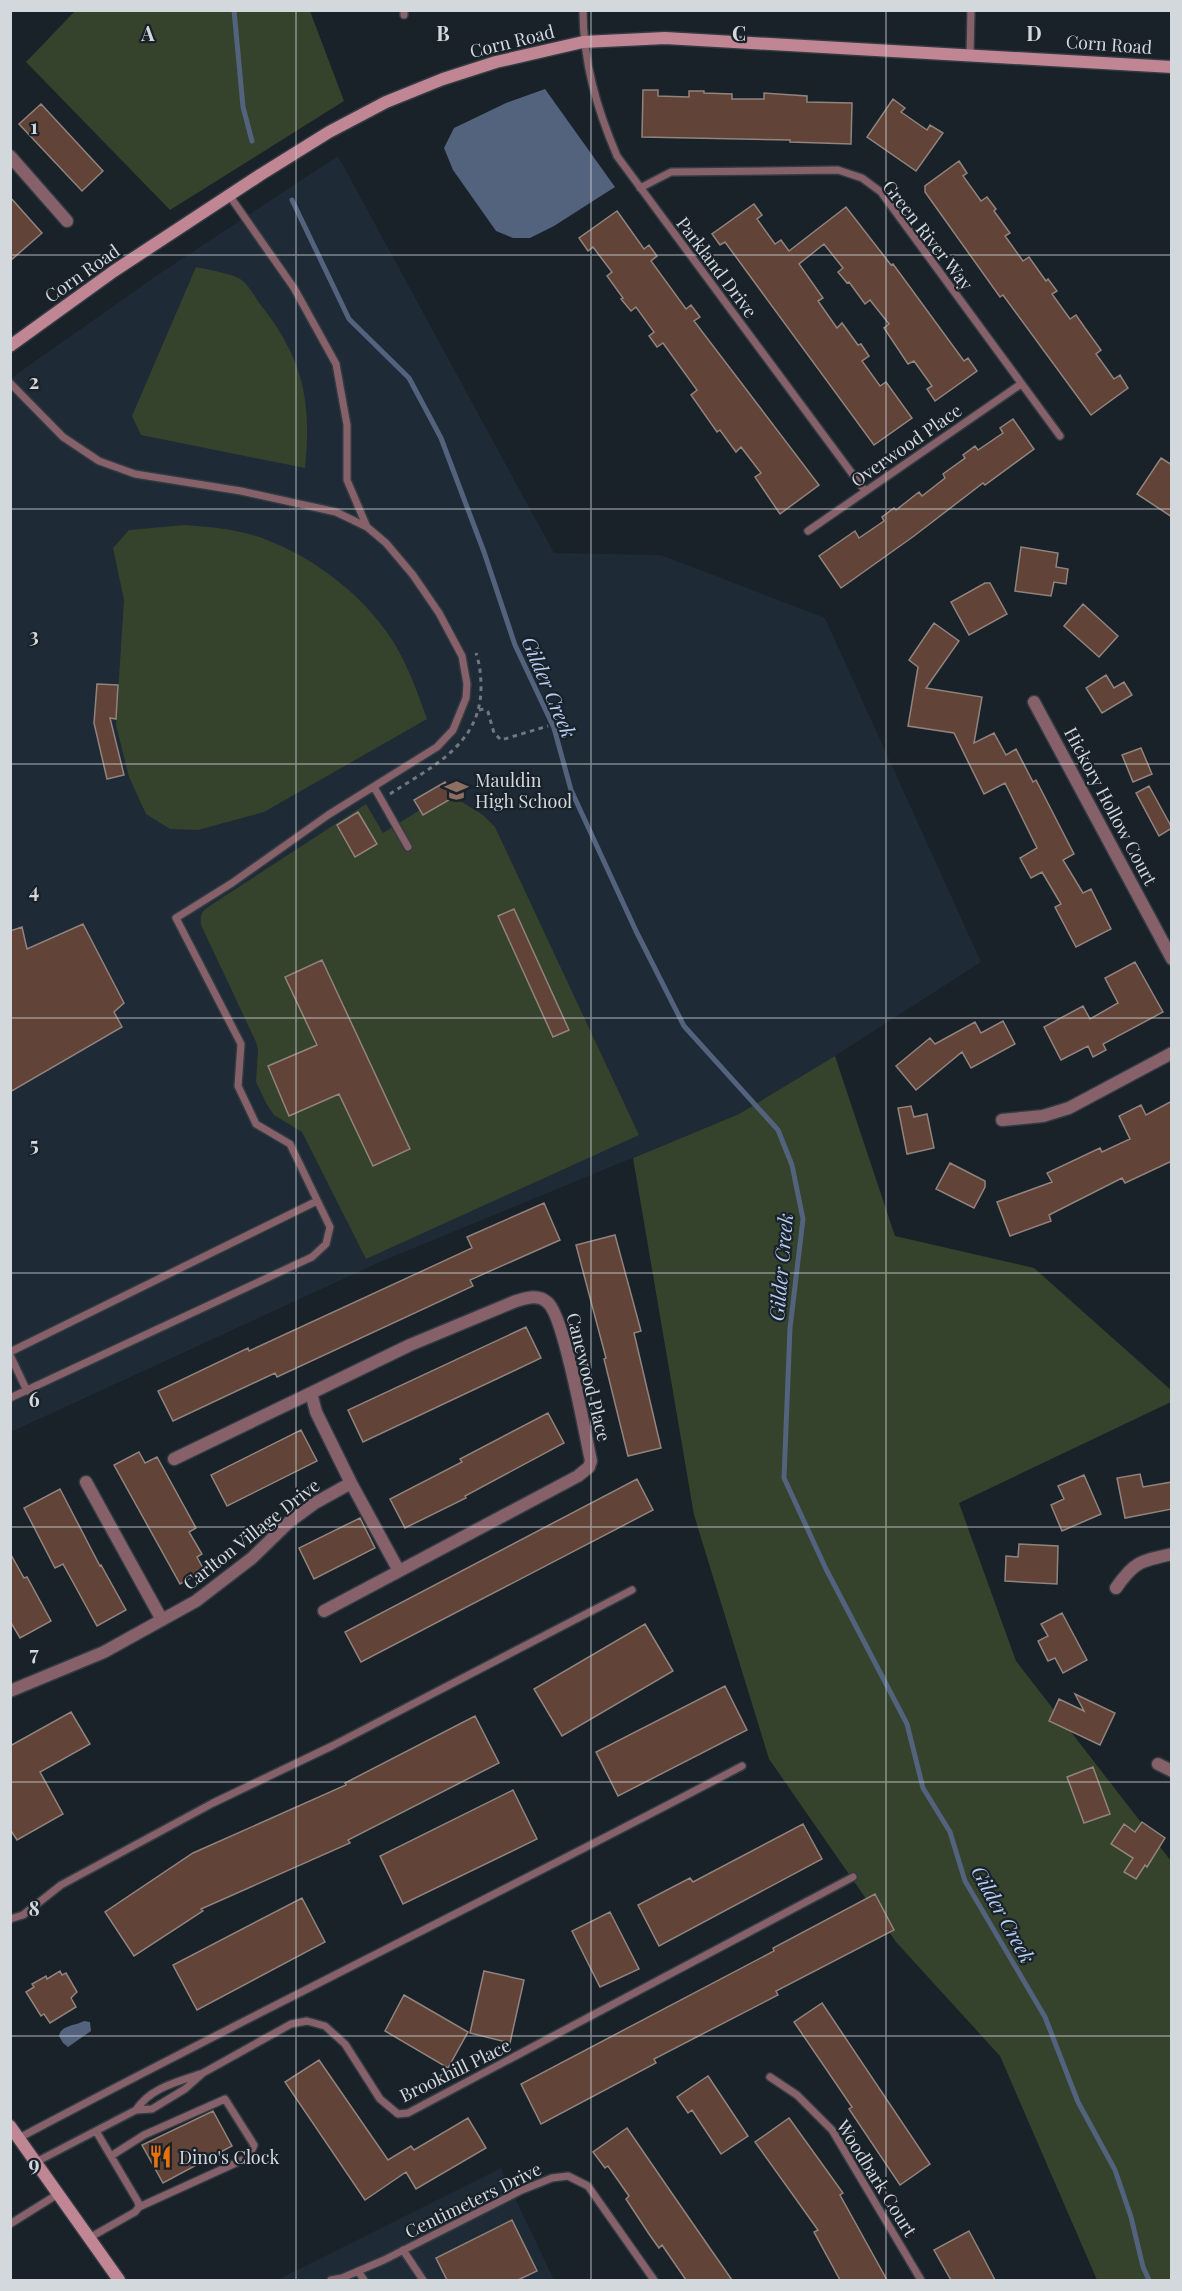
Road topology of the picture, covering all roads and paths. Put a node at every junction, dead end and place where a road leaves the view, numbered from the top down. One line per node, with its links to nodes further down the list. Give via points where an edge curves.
1 (583, 10): 3 (lane, Parkland Drive)
2 (970, 10): 4 (lane)
3 (583, 42): 4 (street, Corn Road, via 723,40); 7 (lane, Parkland Drive, via 600,116 617,156); 8 (street, Corn Road, via 496,62 386,102 329,132)
4 (970, 54): 5 (street, Corn Road)
5 (1172, 67)
6 (10, 156): 9 (street)
7 (640, 188): 12 (lane, Green River Way, via 671,172 838,170 862,178 881,192); 14 (lane, Parkland Drive)
8 (229, 195): 10 (street, Corn Road); 15 (lane, via 294,288 336,364 347,425 347,480)
9 (67, 221)
10 (10, 346)
11 (10, 383): 15 (lane, via 63,437 99,461 135,474 336,512)
12 (1021, 384): 13 (lane, Green River Way); 14 (lane, Overwood Place)
13 (1060, 436)
14 (866, 490): 16 (lane, Overwood Place)
15 (367, 527): 20 (lane, via 413,575 439,613 462,656 467,684 462,711 453,730 437,747)
16 (808, 531)
17 (1034, 702): 22 (street, Hickory Hollow Court)
18 (479, 710): 19 (path, via 488,712 494,734 501,740)
19 (548, 726)
20 (374, 787): 21 (lane); 25 (lane, via 176,918 242,1044 238,1086 256,1124 290,1144)
21 (408, 847)
22 (1172, 959)
23 (1172, 1053): 24 (street, via 1069,1108 1043,1116)
24 (1002, 1120)
25 (317, 1201): 26 (lane); 27 (lane, via 330,1227 326,1244 312,1257)
26 (10, 1354): 27 (lane)
27 (27, 1391): 29 (lane)
28 (312, 1393): 30 (street, Canewood Place); 32 (street, via 316,1412); 34 (street, Canewood Place, via 410,1345 516,1301 541,1298 556,1313 577,1394 589,1467)
29 (10, 1398)
30 (174, 1459)
31 (86, 1482): 38 (street)
32 (351, 1483): 34 (street); 38 (street, Carlton Village Drive, via 289,1522 212,1591)
33 (1172, 1554): 35 (street, via 1135,1564)
34 (399, 1571): 37 (street, Canewood Place)
35 (1116, 1588)
36 (632, 1590): 44 (lane, via 332,1746 213,1803 61,1885 23,1915)
37 (324, 1611)
38 (162, 1620): 39 (street, Carlton Village Drive, via 105,1652)
39 (12, 1689)
40 (1158, 1764): 42 (street)
41 (742, 1766): 50 (lane)
42 (1172, 1771)
43 (853, 1877): 45 (lane, Brookhill Place, via 408,2113 398,2114 381,2099 345,2044 326,2026 308,2021 291,2024)
44 (10, 1919)
45 (203, 2073): 47 (lane, via 166,2086 143,2099); 47 (lane, Brookhill Place, via 152,2109)
46 (770, 2077): 64 (lane, Woodbark Court, via 797,2095 832,2130)
47 (136, 2110): 49 (lane, Brookhill Place)
48 (10, 2126): 50 (street)
49 (96, 2131): 51 (lane); 52 (lane, Brookhill Place)
50 (19, 2138): 52 (street)
51 (111, 2156): 54 (lane); 54 (lane, via 144,2135 225,2099 254,2145 249,2157)
52 (36, 2162): 53 (street)
53 (58, 2194): 55 (lane); 56 (street)
54 (139, 2208): 56 (lane)
55 (10, 2224)
56 (89, 2238): 59 (street)
57 (404, 2250): 58 (lane, Centimeters Drive); 62 (lane); 63 (lane, Centimeters Drive, via 522,2190 568,2176 588,2186)
58 (358, 2271): 60 (lane, Centimeters Drive); 61 (lane)
59 (119, 2280)
60 (331, 2280)
61 (364, 2280)
62 (423, 2280)
63 (654, 2280)
64 (921, 2280)

